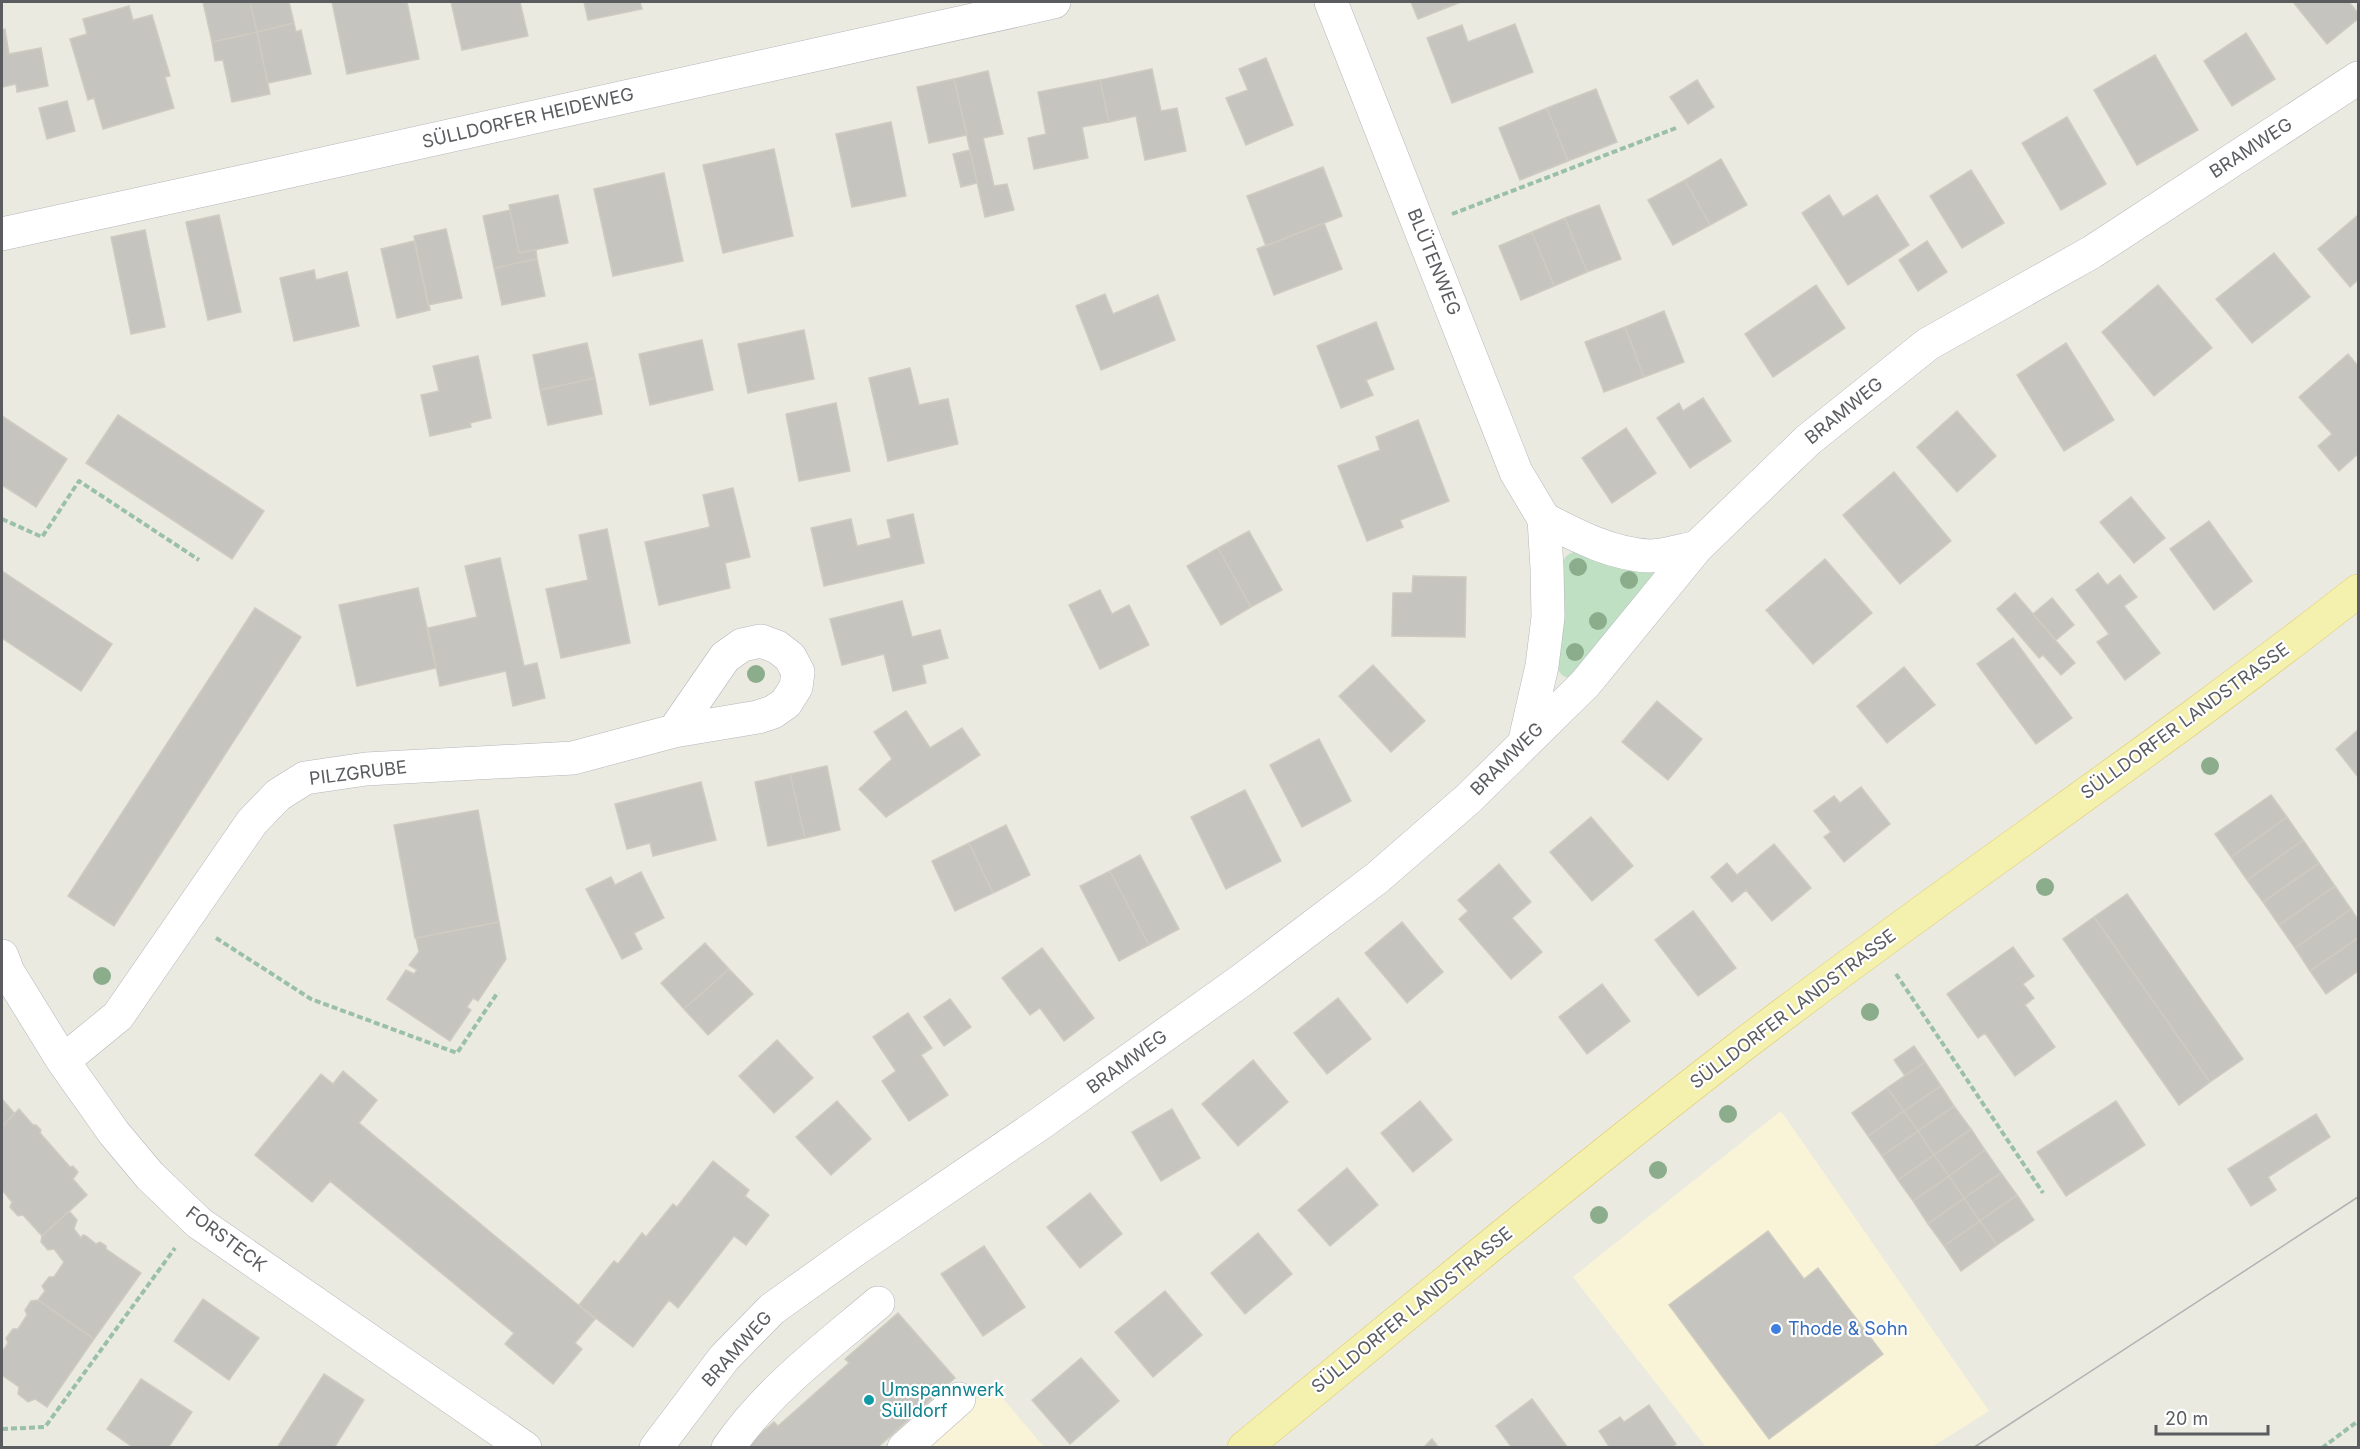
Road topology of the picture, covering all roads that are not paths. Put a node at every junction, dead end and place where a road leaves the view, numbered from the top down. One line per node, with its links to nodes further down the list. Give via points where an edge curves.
1 (1054, 2): 4 (street, SÜLLDORFER HEIDEWEG)
2 (1331, 2): 5 (street, BLÜTENWEG, via 1516,472)
3 (2358, 78): 6 (street, BRAMWEG, via 2092,252 1928,344 1808,440)
4 (2, 234)
5 (1544, 519): 6 (street, via 1580,538 1652,556); 9 (street, BLÜTENWEG, via 1548,617 1542,666)
6 (1697, 547): 9 (street, BRAMWEG, via 1585,684)
7 (2358, 591): 18 (main road, SÜLLDORFER LANDSTRASSE, via 2257,671 1739,1048)
8 (674, 730): 11 (street, PILZGRUBE, via 573,758 366,769 305,778 278,795 252,822 118,1016)
9 (1525, 740): 15 (street, BRAMWEG, via 1468,799 1359,892 1041,1124 772,1309 724,1358)
10 (4, 967): 11 (street, FORSTECK)
11 (63, 1061): 14 (street, FORSTECK, via 135,1159 199,1223)
12 (878, 1303): 16 (street, via 789,1378 746,1422)
13 (959, 1399): 17 (street)
14 (525, 1448)
15 (656, 1448)
16 (728, 1448)
17 (903, 1448)
18 (1244, 1448)

